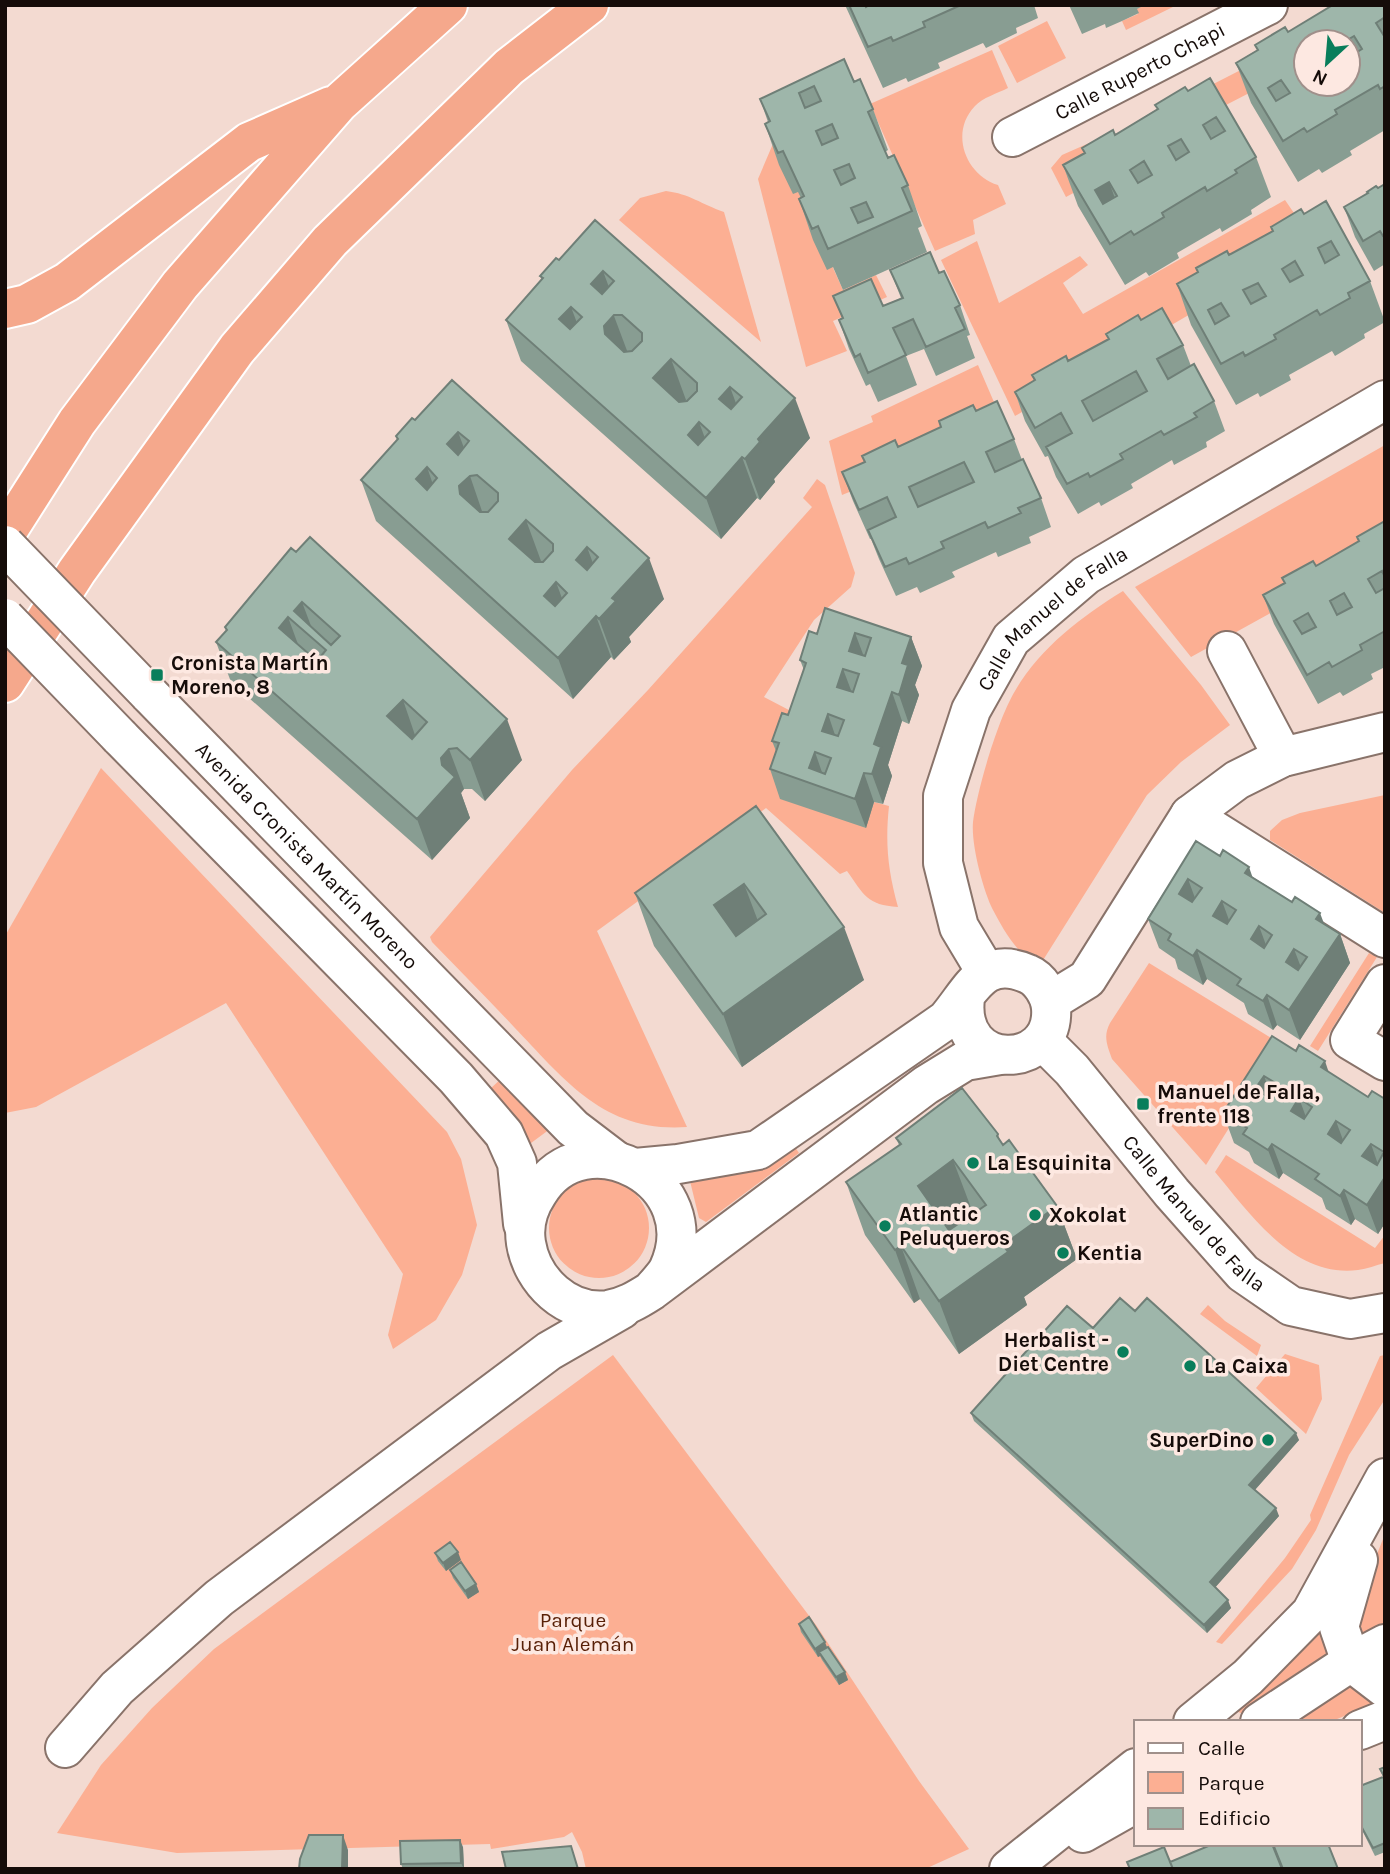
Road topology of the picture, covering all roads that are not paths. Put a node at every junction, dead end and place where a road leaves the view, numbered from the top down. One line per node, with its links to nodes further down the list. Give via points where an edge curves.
1 (448, 5): 4 (highway)
2 (589, 5): 12 (highway, via 509,67 321,251 237,349 77,571)
3 (1268, 5): 5 (street, Calle Ruperto Chapi)
4 (339, 103): 6 (highway, via 249,142 67,282); 8 (highway, via 180,285 76,422)
5 (1013, 137)
6 (5, 309)
7 (1385, 400): 18 (street, Calle Manuel de Falla, via 1086,575 1011,639 971,709 943,796 943,863)
8 (5, 535)
9 (5, 545): 23 (street, Avenida Cronista Martín Moreno, bridge, via 564,1119)
10 (5, 618): 24 (street, bridge, via 456,1078 504,1134 517,1163)
11 (1227, 651): 14 (street)
12 (5, 683)
13 (1385, 732): 14 (street)
14 (1283, 757): 15 (street, via 1237,780)
15 (1190, 815): 16 (street); 19 (street, via 1087,979)
16 (1385, 938)
17 (1385, 984): 22 (street, via 1350,1040)
18 (975, 985): 19 (street, via 1012,967 1037,978); 21 (street, via 963,1013 966,1027 986,1050); 23 (street, via 946,1020 758,1150 678,1164)
19 (1051, 1001): 20 (street, via 1049,1028)
20 (1042, 1040): 21 (street, via 1030,1050); 26 (street, Calle Manuel de Falla, via 1243,1273 1291,1306 1350,1319)
21 (1000, 1055): 25 (street, via 965,1061 926,1085)
22 (1385, 1061)
23 (625, 1164): 24 (street, via 588,1159 563,1168 543,1185 529,1207); 25 (street, via 655,1182 669,1202 676,1225 675,1249 667,1272)
24 (524, 1233): 25 (street, via 528,1257 540,1280 558,1297 581,1308 606,1310)
25 (641, 1298): 35 (street, via 549,1351 219,1598 117,1688)
26 (1385, 1313)
27 (1380, 1488): 29 (street, via 1339,1628); 31 (street, via 1311,1613)
28 (1385, 1644): 29 (street)
29 (1351, 1662): 30 (street); 32 (street)
30 (1385, 1688)
31 (1195, 1720)
32 (1263, 1720)
33 (1385, 1720): 34 (street)
34 (1362, 1729)
35 (65, 1748)
36 (1134, 1770): 39 (street)
37 (1134, 1805): 40 (street)
38 (1134, 1823): 41 (street)
39 (1009, 1869)
40 (1016, 1869)
41 (1022, 1869)

